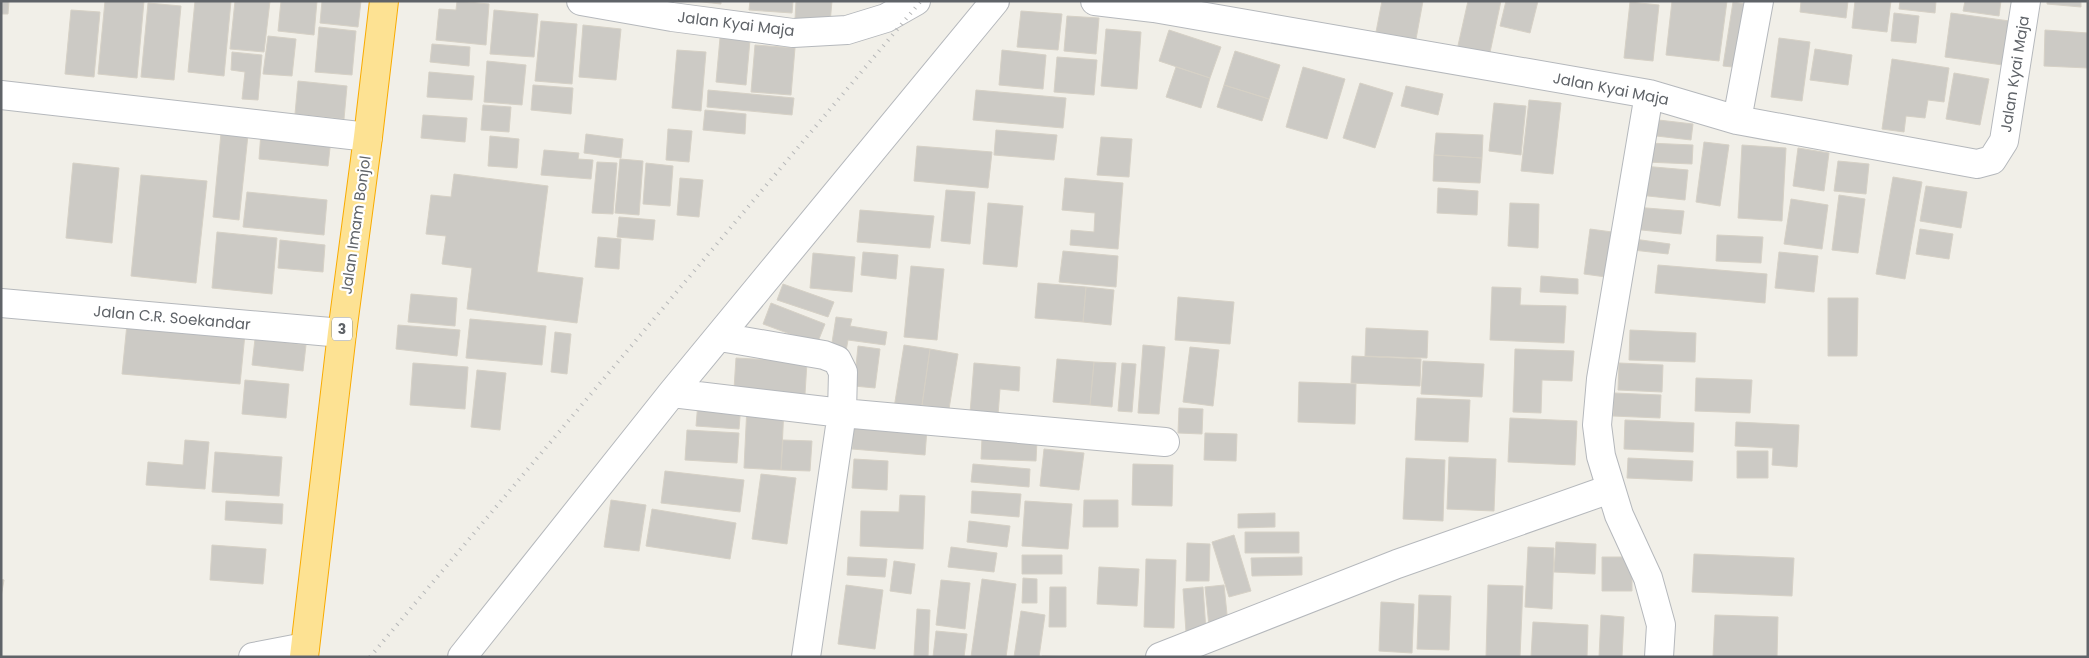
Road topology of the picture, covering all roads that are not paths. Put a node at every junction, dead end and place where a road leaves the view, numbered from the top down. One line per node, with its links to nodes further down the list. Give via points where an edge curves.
1 (384, 1): 12 (highway, Jalan Imam Bonjol / 3)
2 (580, 1): 8 (street, Jalan Kyai Maja, via 793,33 847,30)
3 (916, 1): 8 (street, Jalan Kyai Maja)
4 (995, 1): 15 (street)
5 (1095, 1): 9 (street, Jalan Kyai Maja)
6 (1758, 1): 11 (street)
7 (2026, 1): 11 (street, Jalan Kyai Maja, via 2004,141 1992,160 1977,164)
8 (878, 10)
9 (1649, 94): 11 (street, Jalan Kyai Maja); 19 (street, via 1601,379 1597,425 1601,456)
10 (1, 95): 12 (street)
11 (1737, 120)
12 (368, 137): 14 (highway, Jalan Imam Bonjol / 3)
13 (1, 303): 14 (street, Jalan C.R. Soekandar)
14 (342, 333): 20 (highway, Jalan Imam Bonjol / 3)
15 (720, 337): 16 (street); 17 (street, via 837,360 843,372)
16 (672, 392): 17 (street); 22 (street)
17 (842, 413): 18 (street); 23 (street)
18 (1165, 442)
19 (1614, 502): 24 (street, via 1397,564); 25 (street, via 1648,578 1661,625)
20 (305, 652): 21 (street)
21 (253, 657)
22 (462, 657)
23 (806, 657)
24 (1160, 657)
25 (1659, 657)

